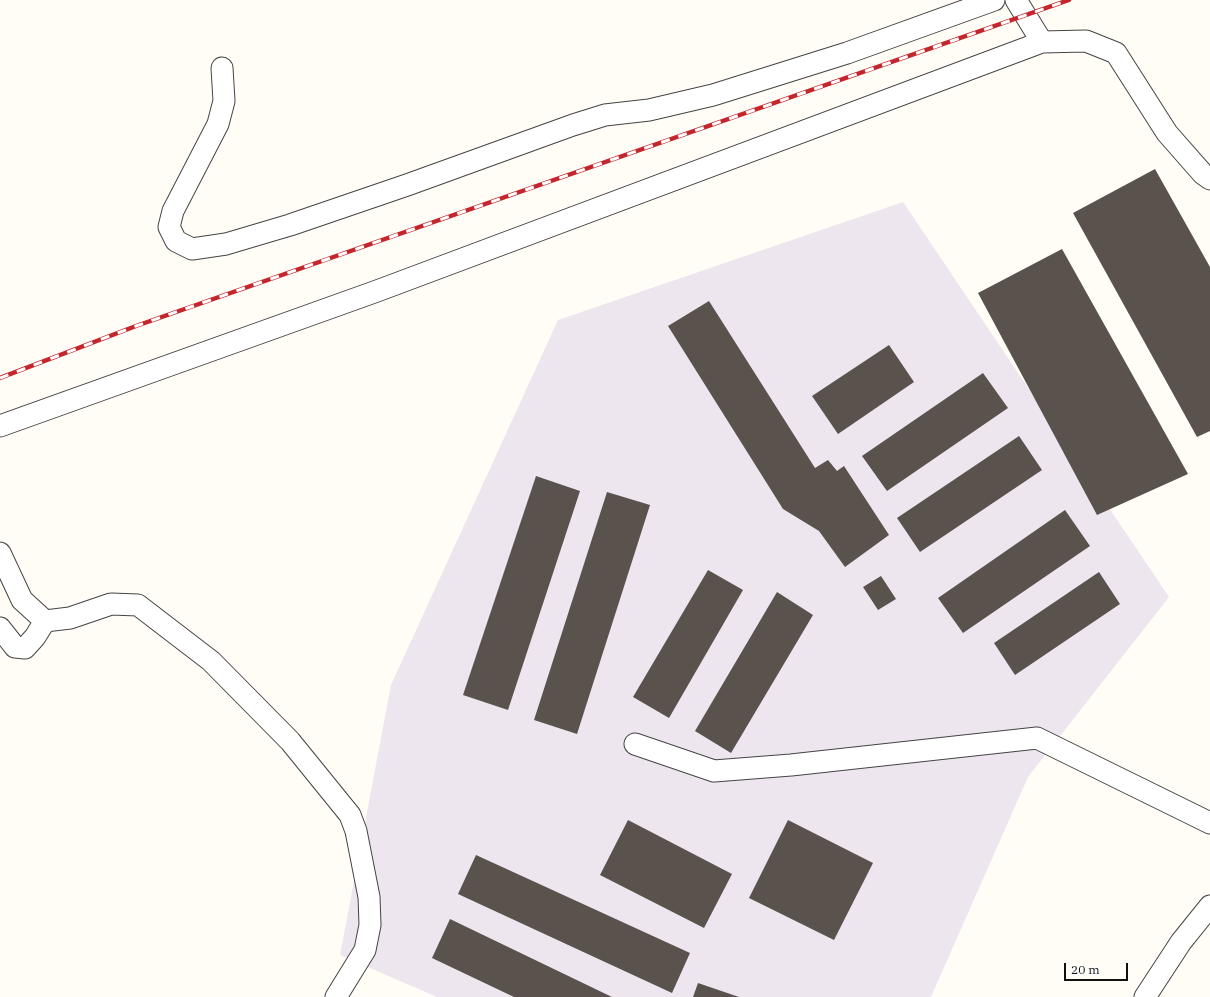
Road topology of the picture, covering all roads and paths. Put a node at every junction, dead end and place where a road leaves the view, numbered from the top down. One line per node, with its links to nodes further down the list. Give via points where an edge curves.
1 (994, 0): 4 (street, via 847,53 713,95 649,110 605,115 290,225 226,244 192,249 176,241 169,227 173,211 218,124 224,101)
2 (1016, 0): 3 (street)
3 (1042, 42): 5 (street, via 1086,41 1116,53 1167,133); 6 (street, via 377,291)
4 (222, 68)
5 (1210, 179)
6 (0, 426)
7 (0, 553): 8 (street, via 22,600)
8 (45, 621): 9 (street, via 25,648 15,647); 13 (street, via 70,618 111,604 138,606 211,661 290,741 350,815 365,871 370,925 365,950)
9 (0, 628)
10 (635, 744): 11 (street, via 714,771 1038,738)
11 (1210, 823)
12 (1210, 906): 14 (street, via 1181,942)
13 (336, 997)
14 (1145, 997)

